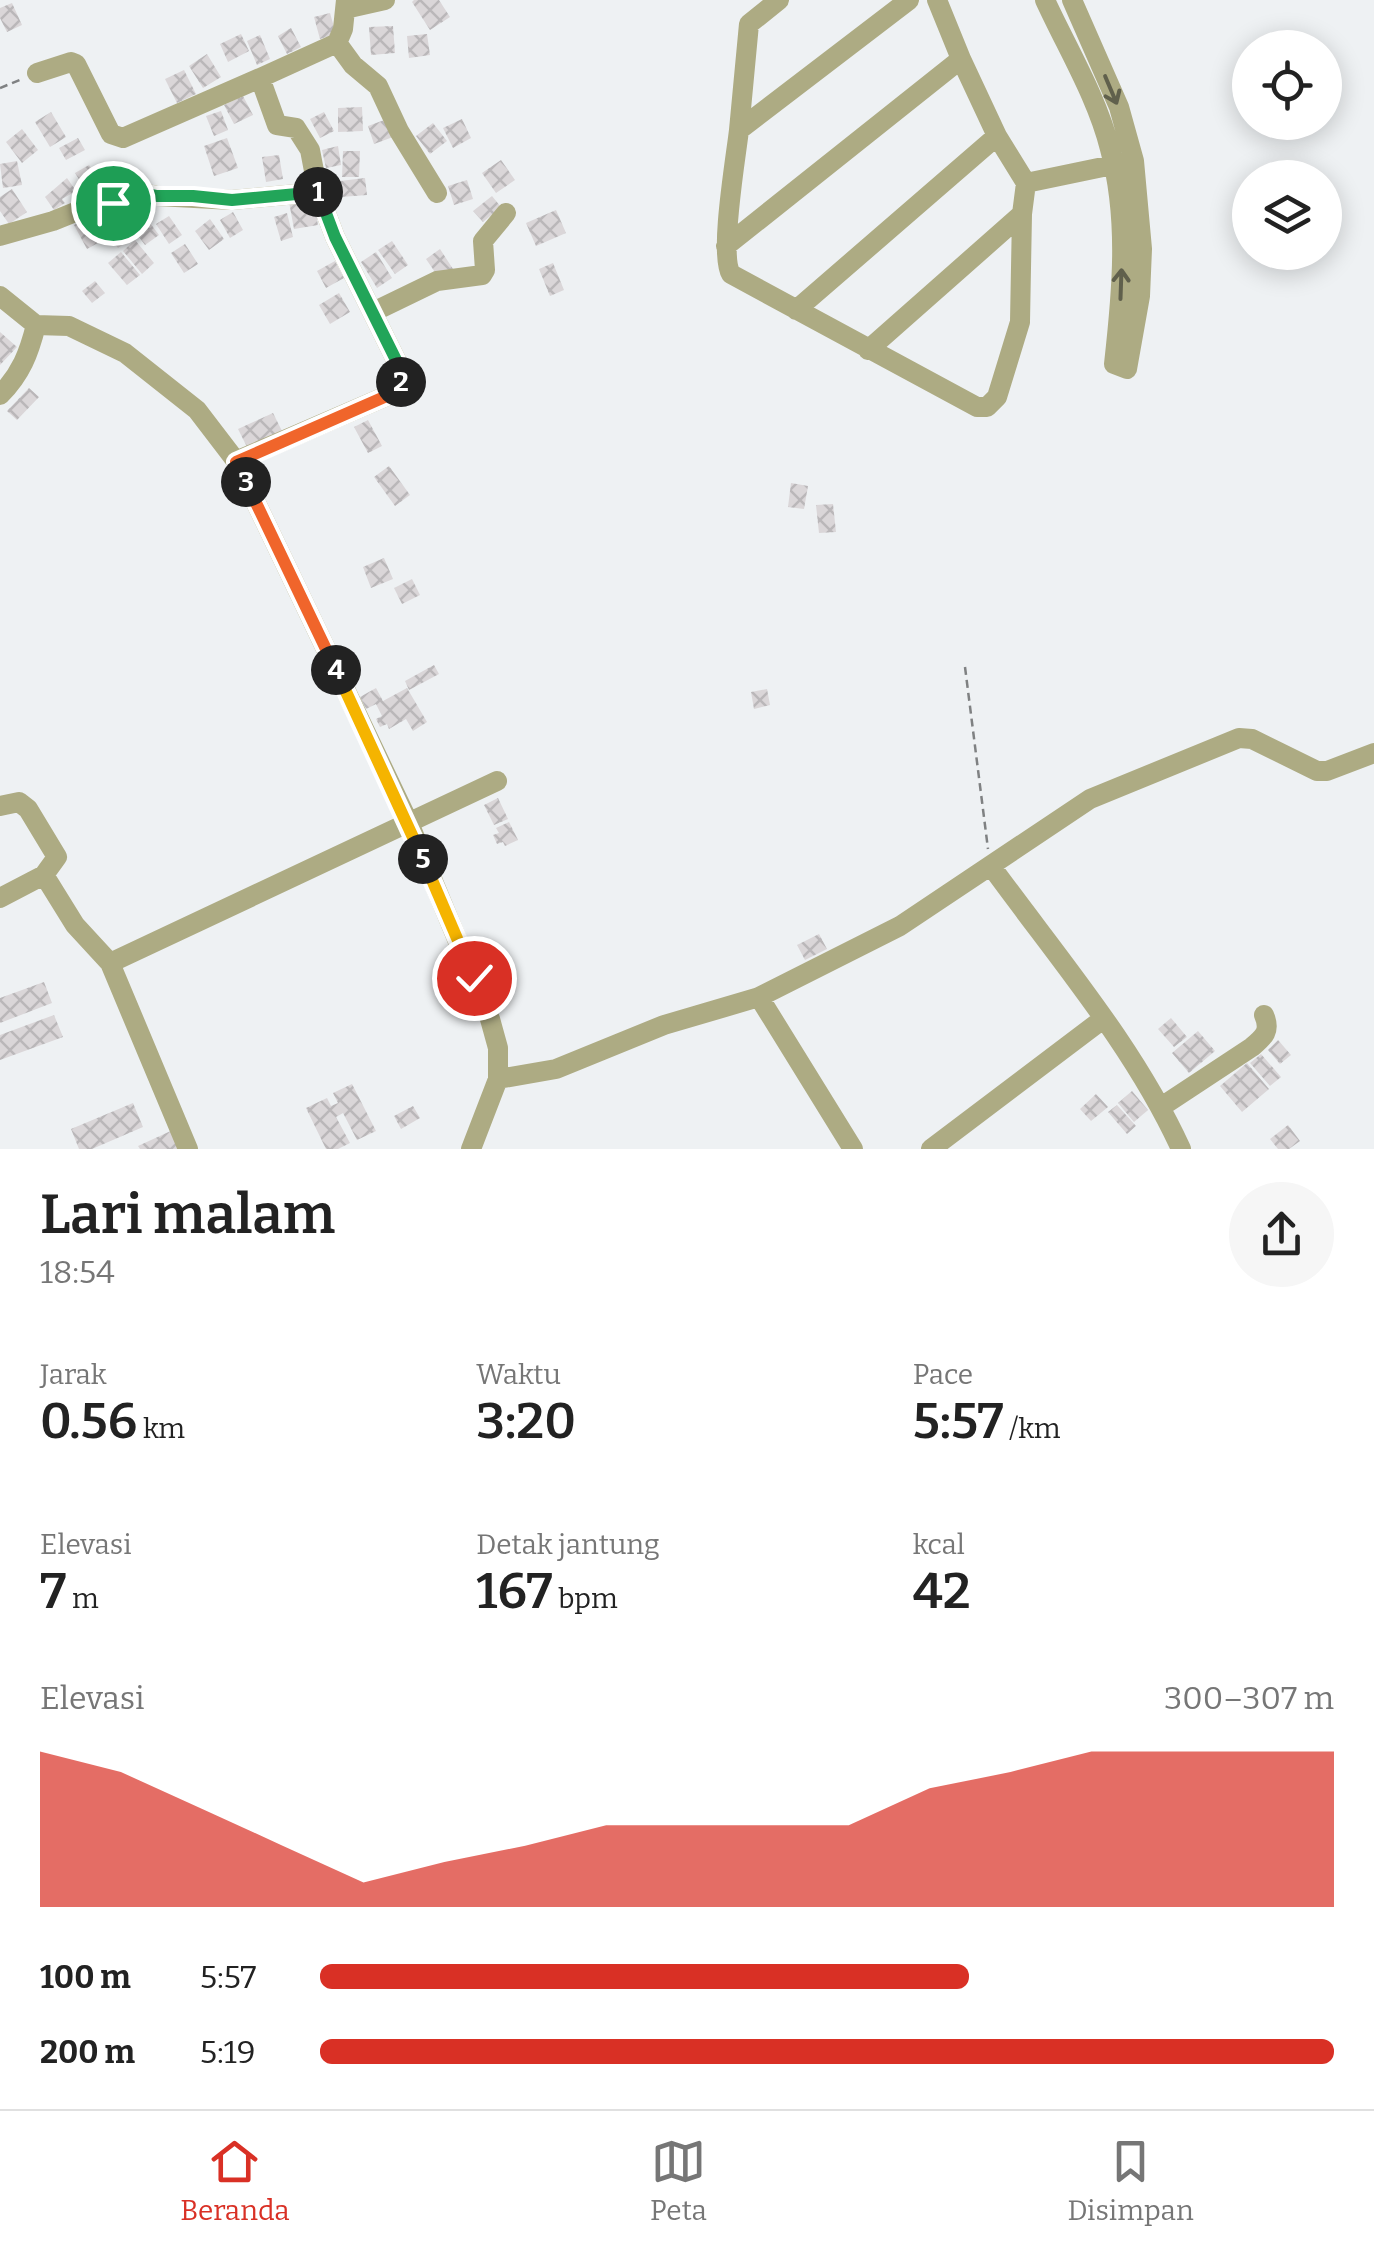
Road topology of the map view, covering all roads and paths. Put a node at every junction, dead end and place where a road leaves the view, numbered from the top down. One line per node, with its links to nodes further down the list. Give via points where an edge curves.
1 (385, 0): 8 (street)
2 (752, 0): 9 (street)
3 (779, 0): 9 (street)
4 (909, 0): 15 (street)
5 (937, 0): 11 (street)
6 (1045, 0): 17 (street)
7 (1072, 0): 17 (street, one-way to 17, via 1118,107)
8 (346, 4): 10 (street)
9 (748, 24): 15 (street)
10 (337, 43): 13 (street); 20 (street, via 378,86)
11 (961, 59): 16 (street); 24 (street)
12 (38, 72): 13 (street, via 76,64 111,134 123,138); 14 (path)
13 (260, 78): 19 (street, via 277,125 296,128 310,150)
14 (0, 88)
15 (739, 130): 24 (street)
16 (997, 136): 18 (street); 26 (street)
17 (1124, 163): 17 (street, one-way to 17, via 1142,265 1126,369 1114,364); 18 (street)
18 (1026, 183): 22 (street)
19 (318, 192): 23 (street, via 232,200 143,193); 27 (street)
20 (437, 193)
21 (506, 213): 27 (street, via 483,241 482,275 438,281)
22 (1022, 214): 29 (street); 29 (street, via 1020,322 992,404 977,407)
23 (0, 236)
24 (726, 246): 26 (street, via 731,274)
25 (0, 296): 28 (street)
26 (796, 310): 29 (street)
27 (373, 312): 31 (street, via 399,366 399,388)
28 (36, 325): 30 (street, via 30,352); 31 (street, via 69,326 125,353 196,410)
29 (868, 350)
30 (0, 395)
31 (236, 462): 36 (street)
32 (965, 666): 37 (path)
33 (1374, 753): 37 (street, via 1317,771 1239,738 1111,788)
34 (497, 781): 36 (street)
35 (0, 806): 38 (street, via 20,802 54,848 57,857)
36 (409, 823): 41 (street); 45 (street, via 490,1019)
37 (990, 866): 42 (street, via 900,926); 44 (street)
38 (44, 875): 39 (street); 41 (street, via 74,925)
39 (4, 896): 40 (street)
40 (0, 916)
41 (110, 963): 47 (street)
42 (759, 996): 45 (street, via 556,1069); 49 (street)
43 (1264, 1014): 46 (street, via 1268,1028 1252,1048)
44 (1103, 1019): 46 (street); 50 (street)
45 (498, 1078): 48 (street)
46 (1161, 1107): 51 (street)
47 (188, 1149)
48 (471, 1149)
49 (853, 1149)
50 (932, 1149)
51 (1181, 1149)

